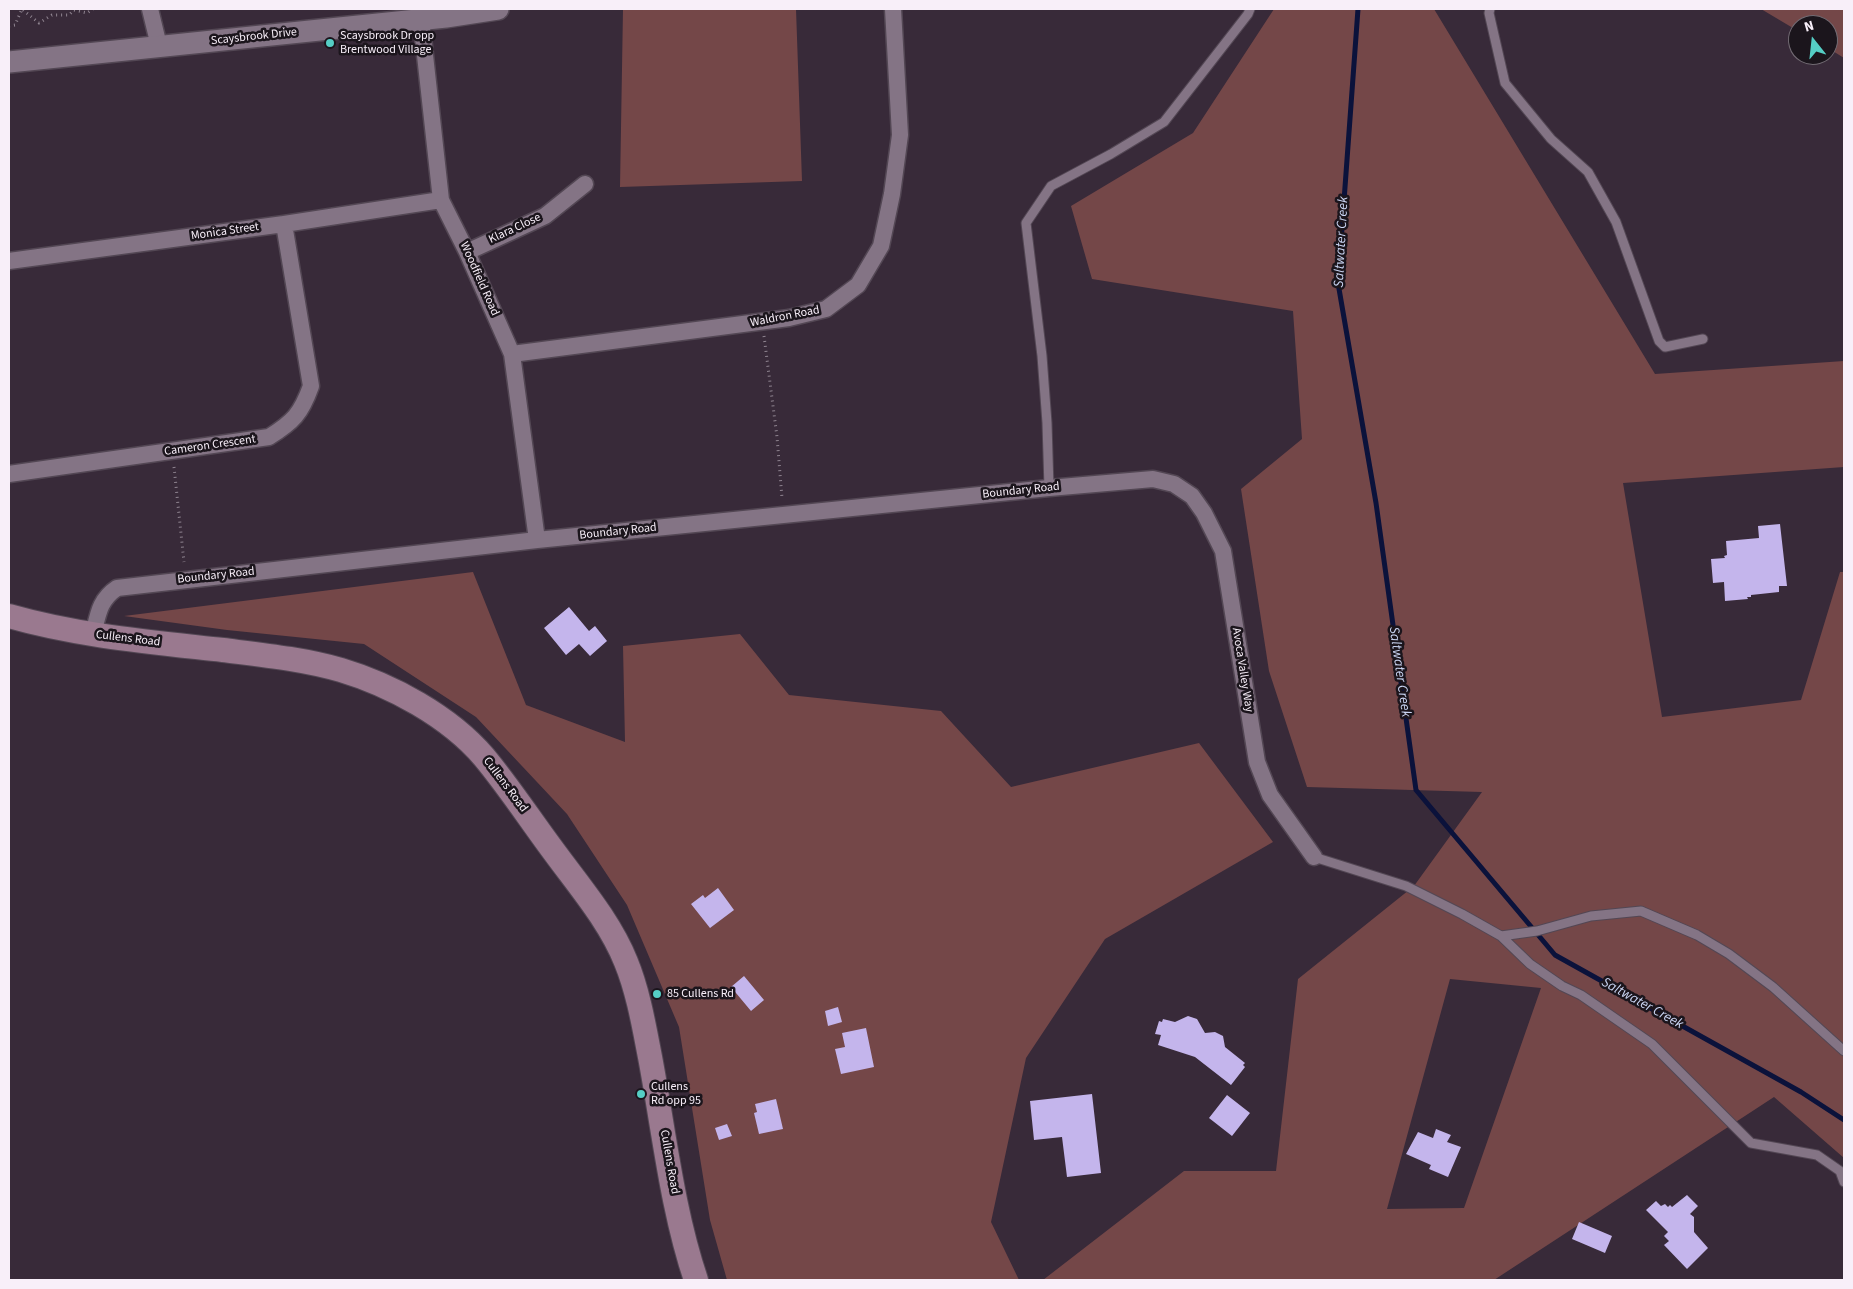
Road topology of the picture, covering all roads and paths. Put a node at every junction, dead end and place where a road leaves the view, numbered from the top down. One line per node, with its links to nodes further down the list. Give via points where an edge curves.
1 (22, 9): 2 (path, via 39,23 52,15 69,15 74,10 87,13); 9 (path, via 15,26)
2 (93, 9)
3 (150, 9): 10 (street)
4 (498, 9): 8 (street, Scaysbrook Drive)
5 (893, 9): 17 (street, Waldron Road, via 900,135 881,246 858,285 826,309)
6 (1250, 9): 23 (lane, via 1164,122 1051,186 1026,224 1042,356)
7 (1490, 9): 18 (lane, via 1488,13 1505,83 1551,139 1588,172 1616,222 1659,341 1665,347)
8 (421, 19): 10 (street, Scaysbrook Drive); 13 (street, Woodfield Road)
9 (9, 26)
10 (159, 46): 11 (street, Scaysbrook Drive)
11 (9, 62)
12 (585, 184): 15 (street, Klara Close, via 545,216)
13 (441, 200): 14 (street, Monica Street); 15 (street, Woodfield Road)
14 (284, 224): 16 (street, Monica Street); 21 (street, Cameron Crescent, via 311,386 306,401 290,423 269,437)
15 (467, 252): 19 (street, Woodfield Road)
16 (9, 262)
17 (762, 322): 19 (street, Waldron Road); 24 (path)
18 (1703, 339)
19 (512, 354): 25 (street, Woodfield Road)
20 (174, 467): 26 (path)
21 (9, 474)
22 (1174, 484): 23 (street, Boundary Road, via 1153,479); 29 (street, Avoca Valley Way, via 1192,496 1223,551 1257,762 1270,795)
23 (1049, 488): 25 (street, Boundary Road)
24 (782, 498)
25 (537, 540): 28 (street, Boundary Road, via 117,588 107,594)
26 (184, 562)
27 (9, 616): 28 (main road, Cullens Road, via 45,627)
28 (93, 635): 33 (main road, Cullens Road, via 278,657 340,670 410,698 448,724 482,755 600,914 626,962 641,1016 675,1192)
29 (1314, 858): 30 (lane, via 1406,886)
30 (1501, 936): 31 (lane, via 1537,932 1591,916 1641,911 1697,935 1729,954 1773,987); 32 (lane, via 1530,964 1652,1044 1751,1143 1816,1155 1840,1171)
31 (1844, 1051)
32 (1844, 1182)
33 (696, 1280)

